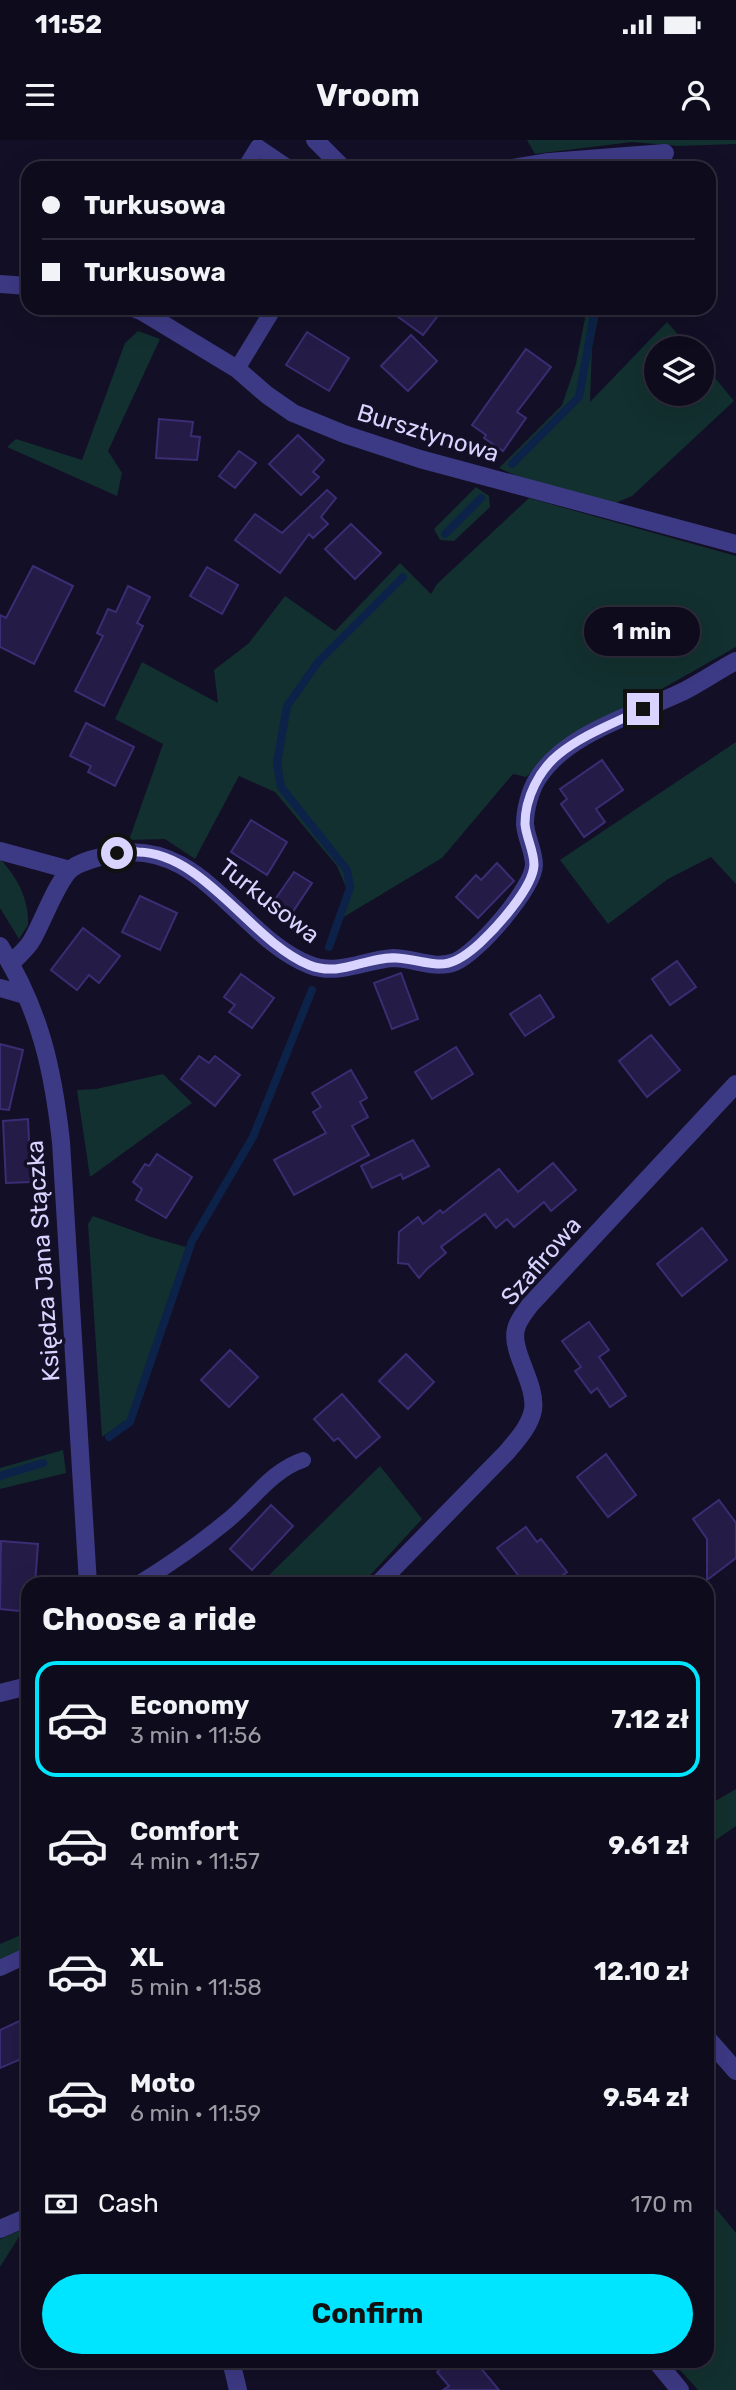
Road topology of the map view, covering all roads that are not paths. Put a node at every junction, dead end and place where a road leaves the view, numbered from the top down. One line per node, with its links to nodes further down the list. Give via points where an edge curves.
1 (315, 140): 5 (street)
2 (665, 153): 6 (street)
3 (249, 161): 4 (lane, via 258,147)
4 (279, 161)
5 (336, 161)
6 (562, 161)
7 (0, 284): 8 (street)
8 (21, 286)
9 (148, 315): 11 (street, Bursztynowa)
10 (270, 315): 11 (lane)
11 (237, 369): 12 (street, Bursztynowa, via 293,413 344,433 420,459)
12 (736, 544)
13 (736, 661): 15 (street, Turkusowa, via 557,755 537,779 529,799 525,824 534,867 527,885 488,935 455,962 436,965 396,958 329,970 284,951 205,881 161,857 140,851 117,853)
14 (0, 851): 15 (street)
15 (69, 870): 17 (street, via 31,943)
16 (0, 946): 17 (street, Księdza Jana Stączka)
17 (11, 963): 19 (street, Księdza Jana Stączka)
18 (0, 988): 19 (street)
19 (25, 995): 22 (street, Księdza Jana Stączka, via 48,1057 61,1142)
20 (736, 1084): 24 (street, Szafirowa, via 530,1305 515,1331 534,1398 525,1430)
21 (303, 1460): 23 (lane, via 291,1464 229,1519)
22 (88, 1577)
23 (150, 1577)
24 (385, 1577)
25 (21, 1688): 26 (street)
26 (0, 1693)
27 (21, 1958): 28 (lane)
28 (0, 1968)
29 (714, 2046): 30 (street)
30 (736, 2071)
31 (21, 2220): 32 (street)
32 (0, 2229)
33 (233, 2368): 35 (street)
34 (662, 2368): 36 (street)
35 (238, 2390)
36 (680, 2390)

